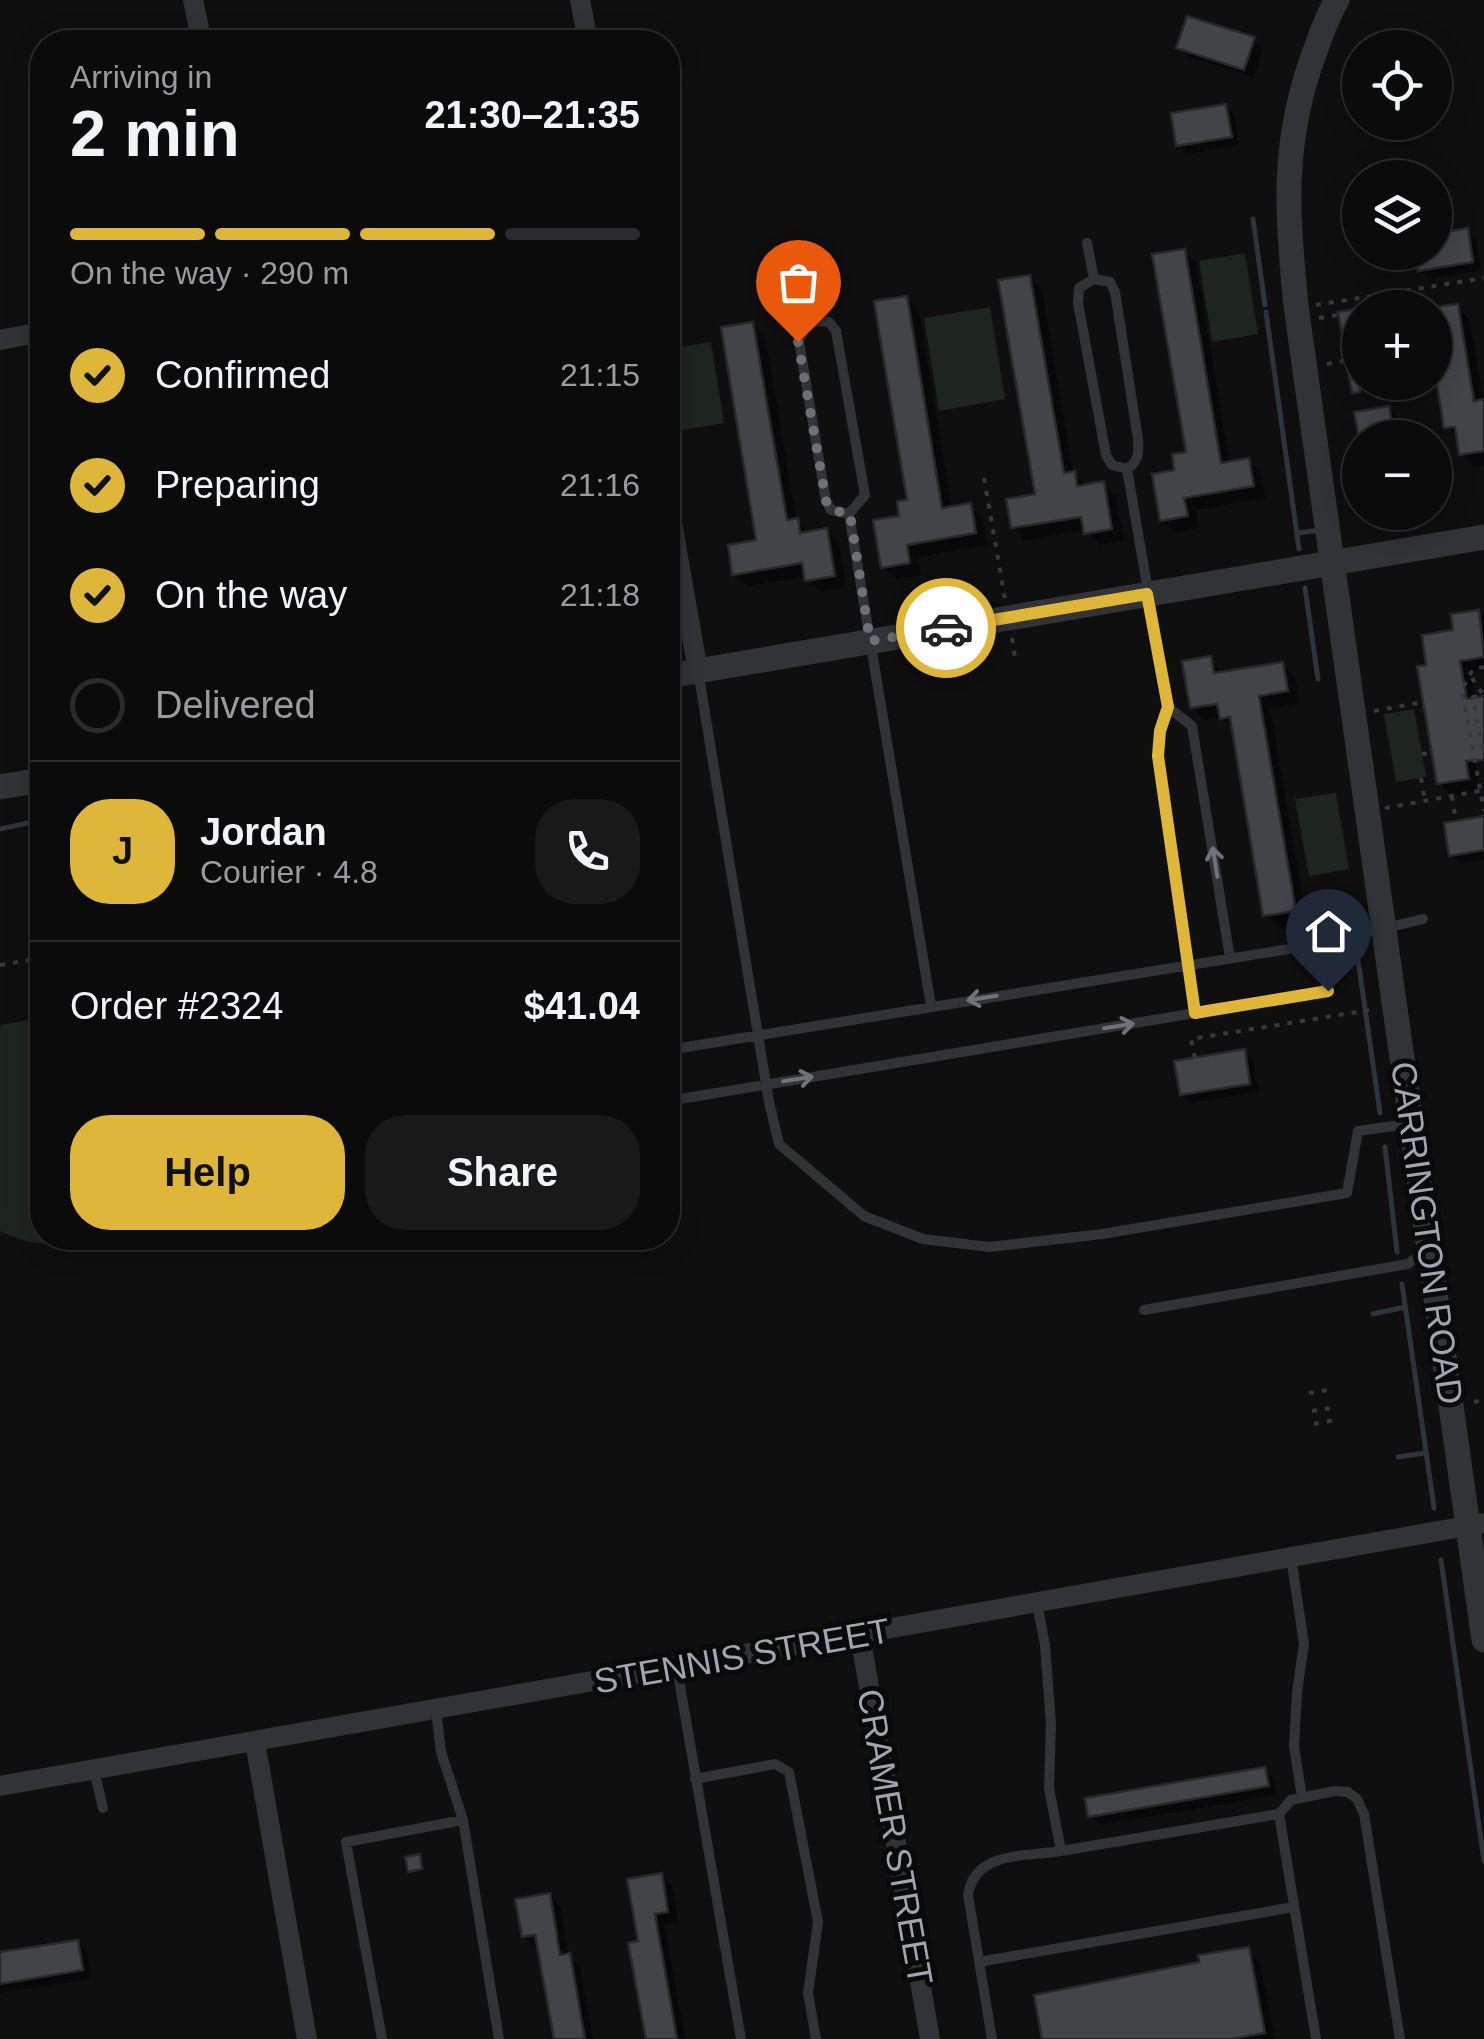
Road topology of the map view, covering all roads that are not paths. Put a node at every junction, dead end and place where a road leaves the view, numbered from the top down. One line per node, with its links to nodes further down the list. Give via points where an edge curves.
1 (193, 0): 4 (street)
2 (580, 0): 5 (street)
3 (1337, 0): 15 (street, CARRINGTON ROAD, via 1300,91 1287,203)
4 (199, 30)
5 (586, 30)
6 (1087, 244): 7 (lane)
7 (1094, 279): 12 (lane, via 1110,282 1115,292 1138,439 1139,456); 12 (lane, via 1079,288 1078,303 1106,454 1112,465)
8 (811, 291): 9 (lane)
9 (816, 321): 13 (lane, via 830,322 836,331 865,495); 13 (lane, via 800,334 826,501 832,510)
10 (30, 334): 11 (street)
11 (0, 340)
12 (1127, 469): 17 (lane)
13 (850, 514): 18 (lane)
14 (1484, 537): 15 (street)
15 (1334, 563): 17 (street); 25 (street, CARRINGTON ROAD)
16 (680, 568): 19 (street)
17 (1147, 594): 18 (street); 21 (lane)
18 (870, 641): 19 (street); 29 (lane)
19 (698, 671): 20 (street); 31 (lane)
20 (680, 674)
21 (1168, 707): 27 (lane, one-way to 21, via 1192,726); 28 (lane, via 1158,756)
22 (30, 782): 23 (street)
23 (0, 787)
24 (1423, 920): 25 (lane)
25 (1384, 929): 26 (lane); 35 (street, CARRINGTON ROAD)
26 (1320, 944): 27 (lane); 30 (lane, via 1328,991)
27 (1230, 958): 28 (lane)
28 (1187, 965): 29 (lane, one-way to 29); 30 (lane)
29 (931, 1006): 31 (lane)
30 (1195, 1013): 33 (lane, one-way to 30)
31 (758, 1034): 32 (lane); 33 (lane)
32 (680, 1048)
33 (766, 1084): 34 (lane); 35 (lane, via 779,1144 864,1216 923,1239 988,1247 1347,1193 1358,1131)
34 (680, 1099)
35 (1409, 1124): 36 (street, CARRINGTON ROAD)
36 (1429, 1249): 37 (lane, via 1408,1264); 38 (street, CARRINGTON ROAD)
37 (1144, 1310)
38 (1476, 1524): 39 (street, STENNIS STREET); 42 (street, CARRINGTON ROAD)
39 (1291, 1556): 40 (street, STENNIS STREET); 49 (lane, via 1304,1644 1294,1746)
40 (1037, 1603): 41 (street, STENNIS STREET); 53 (lane, via 1051,1724 1049,1788)
41 (860, 1635): 43 (street, STENNIS STREET); 61 (street, CRAMER STREET)
42 (1484, 1640)
43 (676, 1668): 44 (street, STENNIS STREET); 47 (lane)
44 (436, 1710): 45 (street, STENNIS STREET); 52 (lane, via 441,1752)
45 (255, 1742): 46 (street, STENNIS STREET); 56 (street)
46 (94, 1770): 48 (street, STENNIS STREET); 50 (lane)
47 (695, 1779): 59 (lane); 60 (lane, via 775,1764 790,1772 818,1922 808,1992)
48 (0, 1786)
49 (1302, 1798): 51 (lane); 64 (lane, via 1348,1792 1364,1814)
50 (103, 1808)
51 (1278, 1814): 53 (lane); 54 (lane)
52 (464, 1820): 57 (lane, via 346,1842); 58 (lane)
53 (1061, 1851): 55 (lane, via 977,1869 968,1896)
54 (1294, 1907): 55 (lane); 63 (lane)
55 (979, 1962): 62 (lane)
56 (306, 2039)
57 (382, 2039)
58 (499, 2039)
59 (741, 2039)
60 (816, 2039)
61 (930, 2039)
62 (992, 2039)
63 (1316, 2039)
64 (1400, 2039)

